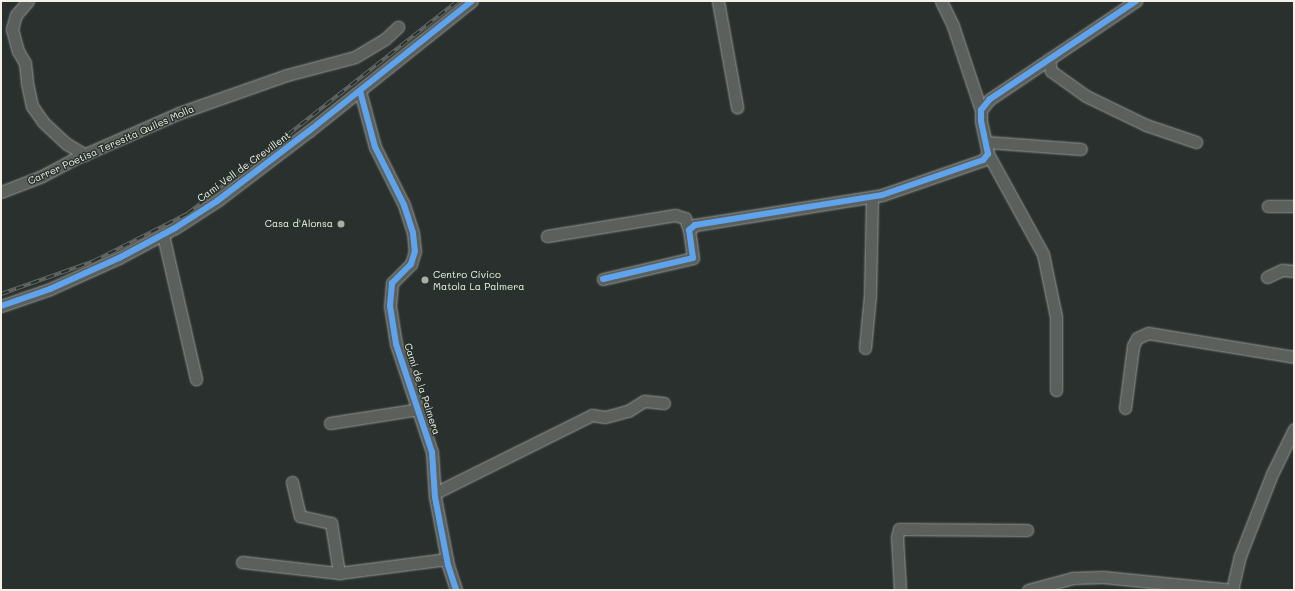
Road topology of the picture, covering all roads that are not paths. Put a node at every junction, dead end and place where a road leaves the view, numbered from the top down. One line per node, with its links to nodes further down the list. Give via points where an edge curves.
1 (28, 1): 15 (street, via 16,15 12,29 18,51 26,63 32,106 43,122 67,144)
2 (472, 1): 8 (street, Camí Vell de Crevillent)
3 (718, 1): 9 (street)
4 (941, 1): 10 (street, via 953,26)
5 (1136, 1): 7 (street)
6 (398, 27): 15 (street, Carrer Poetisa Teresita Quiles Molla, via 385,39 355,57 287,75 179,113)
7 (1049, 59): 10 (street, via 990,99); 12 (street, via 1051,71 1086,96 1146,125)
8 (360, 91): 21 (street, Camí Vell de Crevillent, via 217,201); 33 (street, Camí de la Palmera, via 375,147 404,205 413,233 415,251 411,264 392,283 390,306 396,344)
9 (738, 107)
10 (981, 110): 11 (street)
11 (986, 142): 13 (street); 14 (street)
12 (1196, 142)
13 (1081, 149)
14 (988, 154): 17 (street, via 983,160); 30 (street, via 1043,254 1056,317)
15 (85, 155): 16 (street, Carrer Poetisa Teresita Quiles Molla)
16 (1, 192)
17 (872, 197): 20 (street, via 695,225); 27 (street, via 870,295)
18 (1268, 206): 19 (street)
19 (1294, 206)
20 (689, 230): 22 (street, via 685,218 675,215); 25 (street, via 693,258)
21 (163, 234): 26 (street, Camí Vell de Crevillent, via 119,258 50,289); 29 (street)
22 (546, 236)
23 (1294, 271): 24 (street, via 1282,270)
24 (1267, 278)
25 (602, 279)
26 (1, 306)
27 (865, 348)
28 (1294, 357): 32 (street, via 1148,333 1137,338 1133,346)
29 (196, 379)
30 (1056, 390)
31 (664, 403): 37 (street, via 644,401 628,411 605,417 592,415)
32 (1125, 408)
33 (419, 409): 34 (street); 37 (street, Camí de la Palmera, via 432,452)
34 (330, 423)
35 (1294, 429): 45 (street, via 1272,474 1246,541)
36 (292, 482): 41 (street, via 300,516 331,523)
37 (435, 493): 39 (street, Camí de la Palmera)
38 (1027, 530): 43 (street, via 899,529 897,536)
39 (447, 559): 41 (street); 42 (street, Camí de la Palmera)
40 (242, 562): 41 (street)
41 (339, 573)
42 (456, 590)
43 (900, 590)
44 (1028, 590): 45 (street, via 1073,578 1103,577)
45 (1233, 590)

